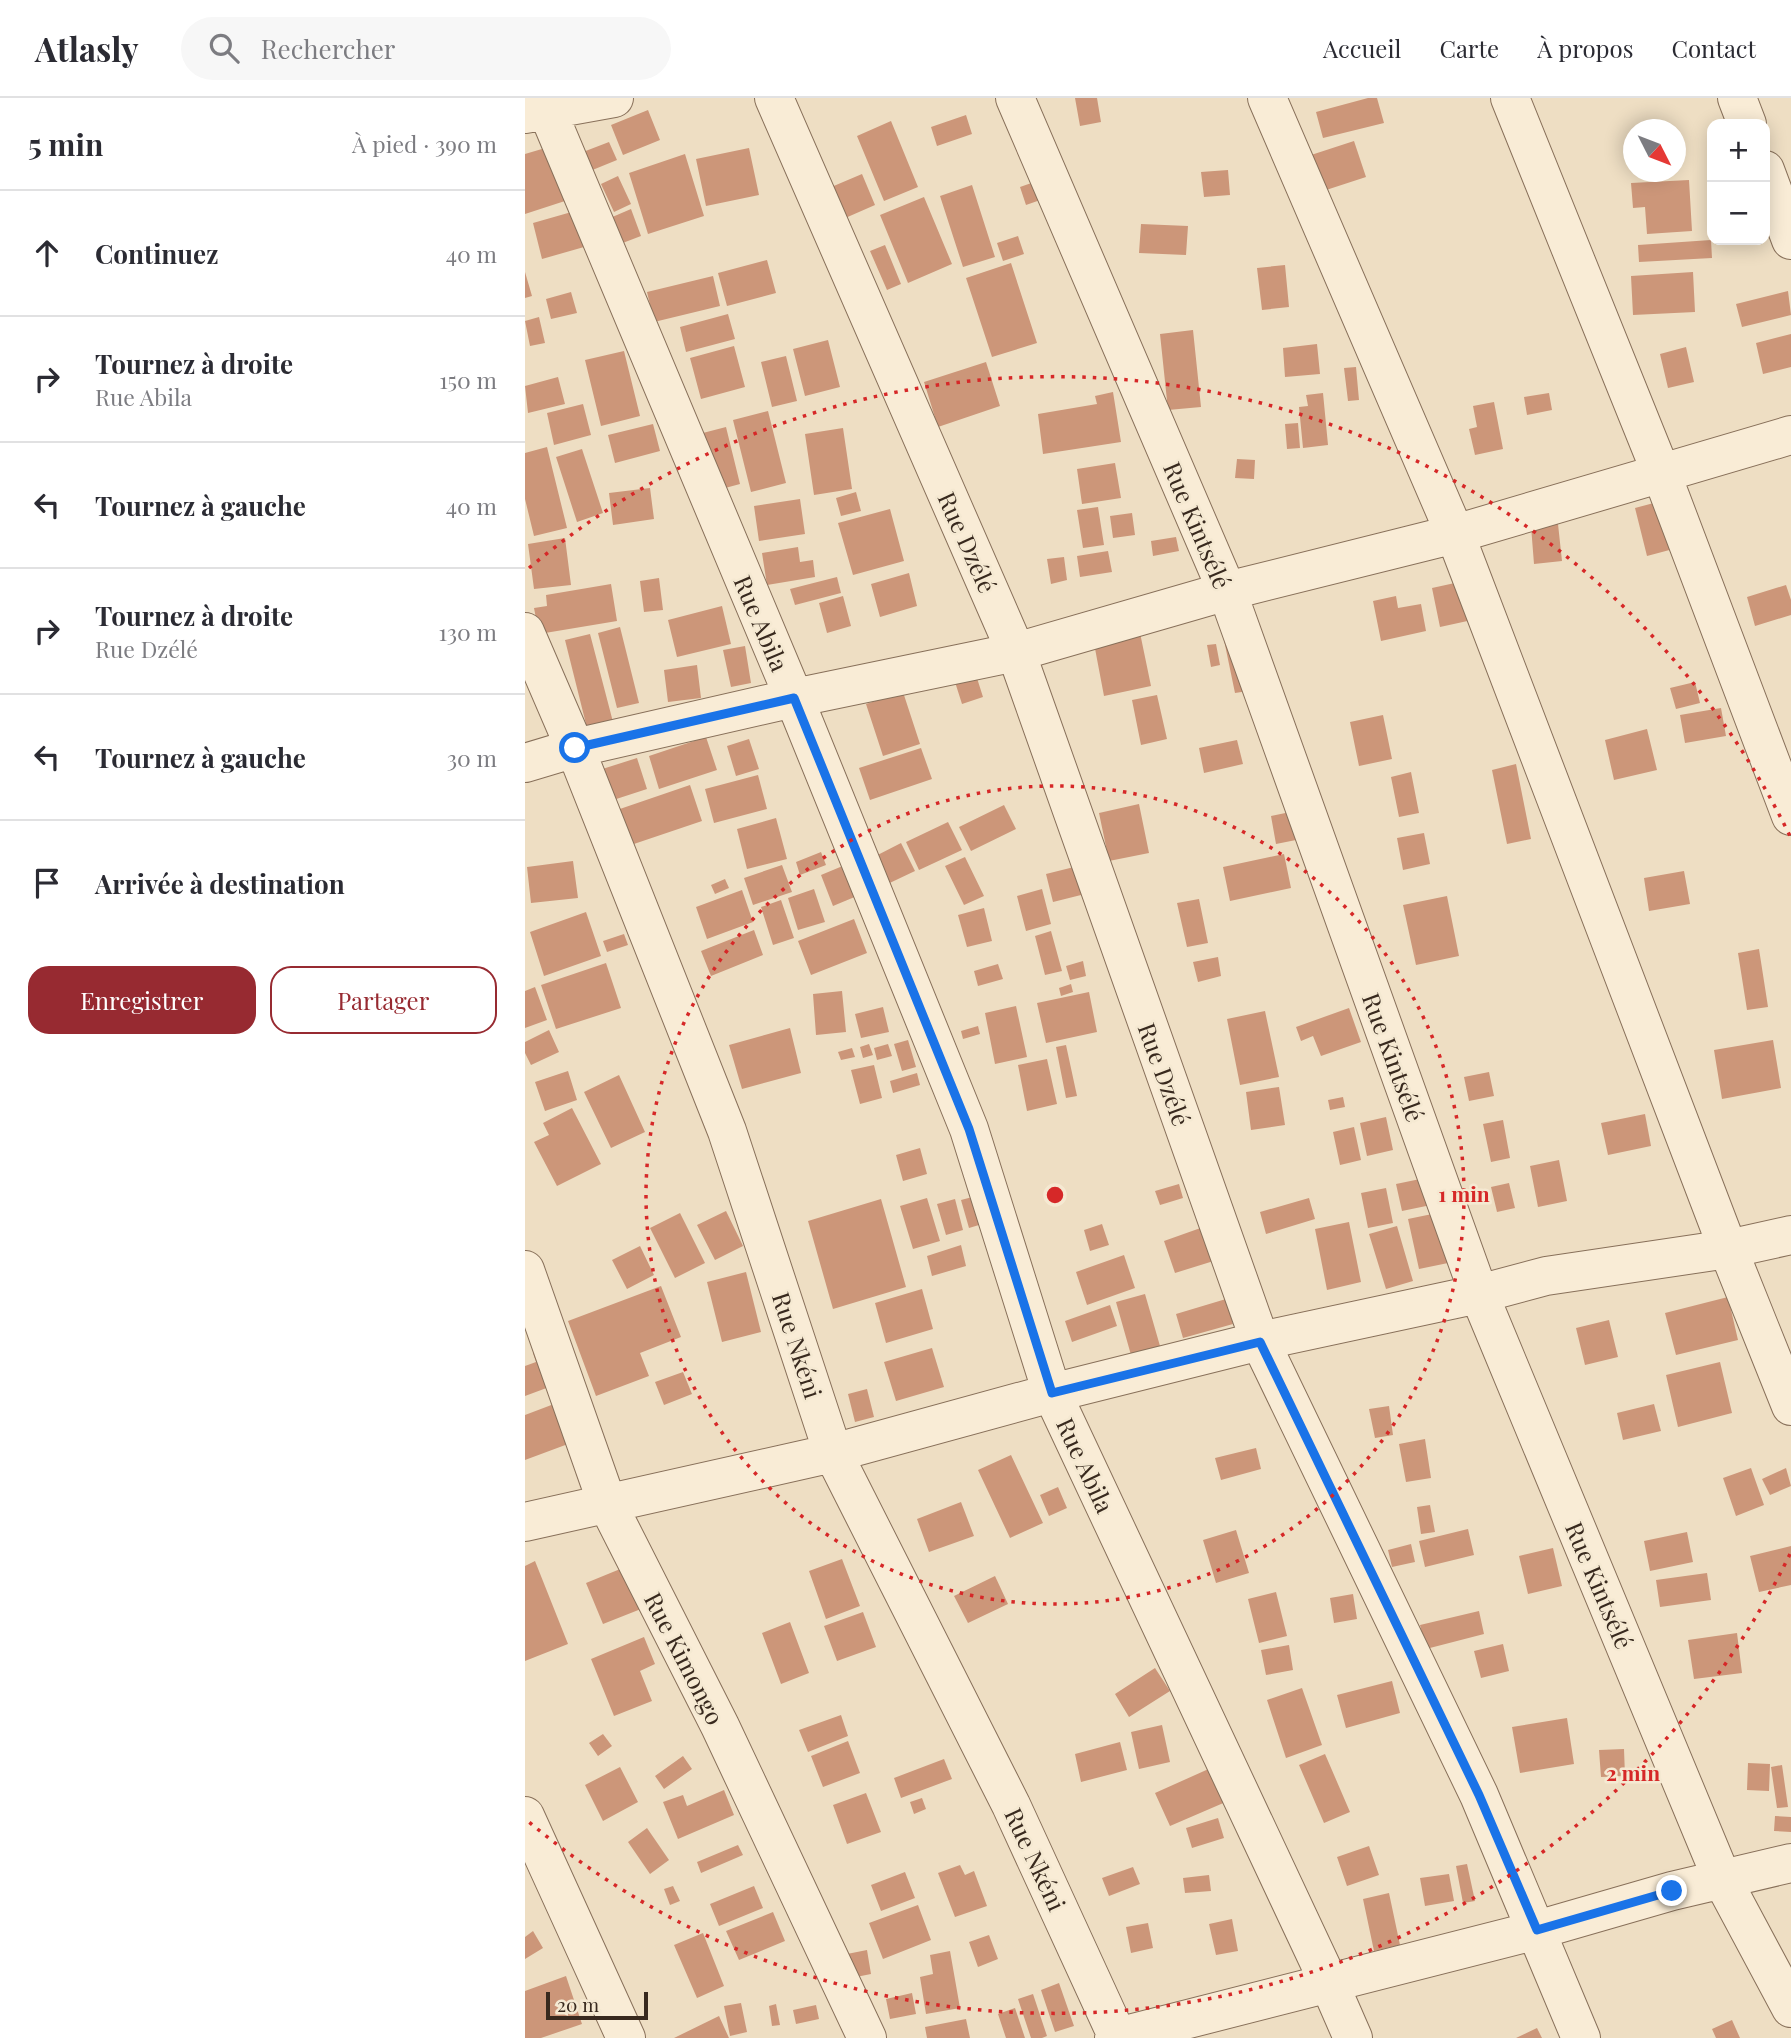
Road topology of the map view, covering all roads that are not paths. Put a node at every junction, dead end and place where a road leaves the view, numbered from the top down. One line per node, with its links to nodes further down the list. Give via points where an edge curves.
1 (614, 98): 7 (street)
2 (774, 98): 16 (street, Rue Dzélé)
3 (1015, 98): 14 (street, Rue Kintsélé)
4 (1267, 98): 13 (street)
5 (1510, 98): 12 (street)
6 (1737, 98): 8 (street)
7 (538, 107): 17 (street, Rue Abila)
8 (1745, 119)
9 (1769, 182): 10 (street)
10 (1791, 240)
11 (1791, 435): 12 (street)
12 (1662, 475): 13 (street); 20 (street)
13 (1455, 534): 14 (street); 22 (street)
14 (1227, 591): 16 (street); 24 (street, Rue Kintsélé)
15 (525, 632): 18 (street, Rue Nkéni)
16 (1016, 652): 17 (street); 25 (street, Rue Dzélé)
17 (794, 698): 18 (street); 26 (street, Rue Abila, via 969,1129)
18 (575, 748): 19 (street); 28 (street, Rue Nkéni, via 727,1130)
19 (525, 763)
20 (1791, 816)
21 (1791, 1235): 22 (street)
22 (1728, 1249): 24 (street, via 1546,1276); 27 (street)
23 (525, 1270): 29 (street, Rue Kimongo)
24 (1479, 1294): 25 (street); 33 (street, Rue Kintsélé)
25 (1260, 1342): 26 (street); 34 (street, Rue Dzélé, via 1479,1795)
26 (1052, 1393): 28 (street); 35 (street, Rue Abila)
27 (1791, 1406)
28 (833, 1452): 29 (street); 39 (street, Rue Nkéni, via 1011,1805)
29 (607, 1503): 30 (street); 38 (street, Rue Kimongo, via 720,1726)
30 (525, 1522)
31 (525, 1816): 37 (street)
32 (1791, 1863): 33 (street)
33 (1722, 1879): 34 (street); 36 (street, Rue Kintsélé)
34 (1537, 1930): 35 (street); 41 (street, Rue Dzélé)
35 (1329, 1983): 39 (street); 40 (street, Rue Abila)
36 (1791, 2008)
37 (626, 2038)
38 (867, 2038)
39 (1117, 2038)
40 (1353, 2038)
41 (1581, 2038)

